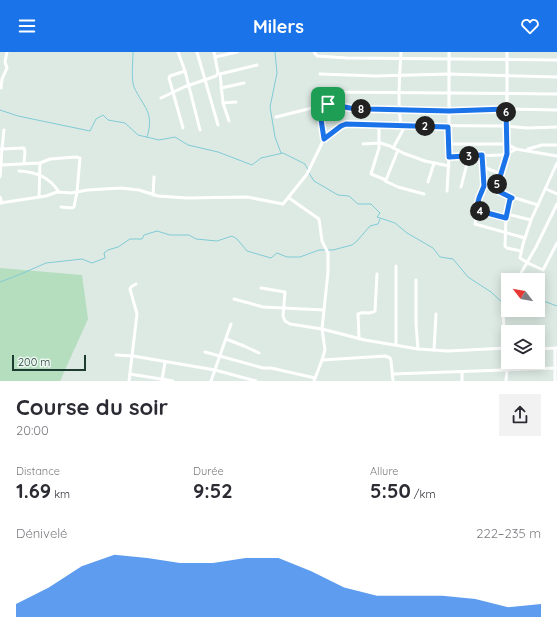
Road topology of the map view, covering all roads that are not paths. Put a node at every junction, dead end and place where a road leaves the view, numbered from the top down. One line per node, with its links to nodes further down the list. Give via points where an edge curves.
1 (7, 52): 28 (street, via 7,68)
2 (178, 52): 18 (street)
3 (197, 52): 25 (street)
4 (214, 52): 11 (street)
5 (237, 52): 11 (street)
6 (314, 52): 12 (street, via 317,56)
7 (330, 52): 12 (street)
8 (401, 52): 13 (street)
9 (448, 52): 14 (street)
10 (507, 52): 15 (street)
11 (215, 57): 19 (street)
12 (329, 57): 13 (street)
13 (401, 59): 14 (street); 22 (street)
14 (448, 59): 15 (street); 21 (street)
15 (507, 59): 16 (street); 23 (street)
16 (557, 60)
17 (257, 65): 19 (street)
18 (185, 71): 27 (street); 33 (street, via 169,77)
19 (219, 74): 25 (street); 29 (street)
20 (320, 74): 22 (street)
21 (448, 74): 22 (street); 23 (street); 32 (street)
22 (400, 76): 31 (street)
23 (506, 76): 24 (street); 34 (street)
24 (557, 77)
25 (204, 80): 27 (street); 46 (street)
26 (244, 83): 29 (street)
27 (188, 86): 33 (street); 54 (street)
28 (1, 88)
29 (221, 88): 38 (street)
30 (320, 92): 31 (street)
31 (400, 92): 32 (street); 41 (street)
32 (449, 92): 34 (street); 43 (street)
33 (172, 93): 36 (street); 52 (street)
34 (506, 94): 35 (street); 40 (street)
35 (557, 94)
36 (161, 98)
37 (236, 102): 38 (street)
38 (223, 104): 45 (street)
39 (319, 106): 41 (street, via 332,104 350,108); 44 (street); 55 (street)
40 (506, 109): 42 (street); 43 (street); 49 (street)
41 (400, 110): 43 (street); 48 (street)
42 (557, 110)
43 (449, 111): 50 (street)
44 (276, 117)
45 (229, 121)
46 (218, 125)
47 (379, 125): 48 (street); 55 (street, via 343,125); 57 (street)
48 (401, 126): 50 (street); 62 (street, via 403,130)
49 (506, 126): 50 (street); 51 (street); 59 (street)
50 (448, 127): 58 (street)
51 (557, 127)
52 (183, 128)
53 (4, 130): 63 (street)
54 (200, 130)
55 (324, 139): 99 (street, via 307,174)
56 (363, 144): 57 (street)
57 (380, 144): 62 (street); 85 (street, via 371,174)
58 (448, 144): 59 (street); 72 (street)
59 (507, 144): 64 (street); 68 (street)
60 (557, 144): 61 (street)
61 (539, 146): 66 (street); 67 (street)
62 (393, 148): 65 (street)
63 (1, 149): 73 (street, via 24,148); 77 (street)
64 (516, 149): 66 (street); 68 (street)
65 (398, 150): 75 (street, via 419,160); 85 (street)
66 (526, 150): 67 (street)
67 (539, 152): 71 (street)
68 (507, 154): 69 (street); 81 (street)
69 (482, 155): 70 (street); 79 (street)
70 (468, 156): 72 (street); 88 (street)
71 (557, 156)
72 (449, 157): 78 (street)
73 (24, 163): 74 (street); 77 (street)
74 (40, 163): 82 (street); 93 (street, via 50,159 80,158)
75 (434, 163): 78 (street); 86 (street)
76 (557, 163): 89 (street)
77 (2, 166): 83 (street)
78 (449, 166): 91 (street)
79 (483, 167): 81 (street); 87 (street)
80 (19, 171): 82 (street)
81 (501, 174): 90 (street)
82 (40, 176): 92 (street, via 52,182); 98 (street)
83 (0, 177)
84 (154, 177): 96 (street)
85 (385, 180): 94 (street, via 398,187)
86 (428, 182)
87 (484, 186): 90 (street); 105 (street)
88 (461, 188)
89 (546, 189): 95 (street); 103 (street)
90 (496, 190): 100 (street)
91 (447, 191)
92 (59, 192): 93 (street); 98 (street)
93 (77, 192): 96 (street, via 121,188); 104 (street, via 73,208)
94 (424, 194)
95 (557, 194)
96 (153, 195): 99 (street, via 187,198 247,197 282,205)
97 (0, 197): 101 (street)
98 (39, 197): 101 (street)
99 (289, 198): 121 (street, via 320,221 321,237 328,253)
100 (512, 198): 103 (street); 106 (street)
101 (1, 203)
102 (557, 204): 112 (street)
103 (538, 205): 107 (street)
104 (61, 207)
105 (476, 210): 106 (street); 108 (street, via 476,225)
106 (506, 216): 107 (street); 108 (street)
107 (531, 220): 109 (street)
108 (506, 233): 109 (street); 111 (street, via 506,247)
109 (525, 238): 111 (street)
110 (557, 243): 112 (street, via 543,270)
111 (521, 251): 112 (street, via 520,258)
112 (528, 263): 114 (street)
113 (396, 266): 127 (street)
114 (521, 273)
115 (377, 274): 126 (street, via 375,310 371,313 358,314)
116 (416, 280): 130 (street)
117 (136, 284): 137 (street, via 130,292 138,311)
118 (260, 288): 120 (street, via 285,292)
119 (234, 299): 120 (street, via 256,306)
120 (283, 308): 121 (street); 124 (street, via 283,319 287,323)
121 (324, 310): 124 (street)
122 (436, 314): 132 (street)
123 (231, 324): 125 (street)
124 (322, 329): 126 (street); 138 (street, via 325,350)
125 (226, 339): 134 (street); 136 (street)
126 (359, 339): 127 (street)
127 (396, 345): 130 (street)
128 (501, 348): 132 (street)
129 (556, 348): 131 (street); 141 (street)
130 (418, 349): 132 (street)
131 (545, 349)
132 (434, 350)
133 (205, 352): 136 (street)
134 (259, 353)
135 (116, 355): 137 (street)
136 (220, 355): 143 (street); 148 (street)
137 (132, 356): 139 (street); 145 (street)
138 (322, 360): 146 (street, via 385,356 390,358); 148 (street)
139 (165, 362): 143 (street); 147 (street)
140 (545, 368): 141 (street)
141 (556, 368): 156 (street)
142 (507, 369): 144 (street); 155 (street)
143 (214, 370): 151 (street); 152 (street)
144 (462, 372): 146 (street); 154 (street)
145 (130, 374): 147 (street); 149 (street)
146 (393, 374): 153 (street)
147 (162, 380): 150 (street)
148 (314, 380)
149 (129, 381)
150 (173, 381)
151 (211, 381)
152 (256, 381)
153 (393, 381)
154 (462, 381)
155 (506, 381)
156 (555, 381)

